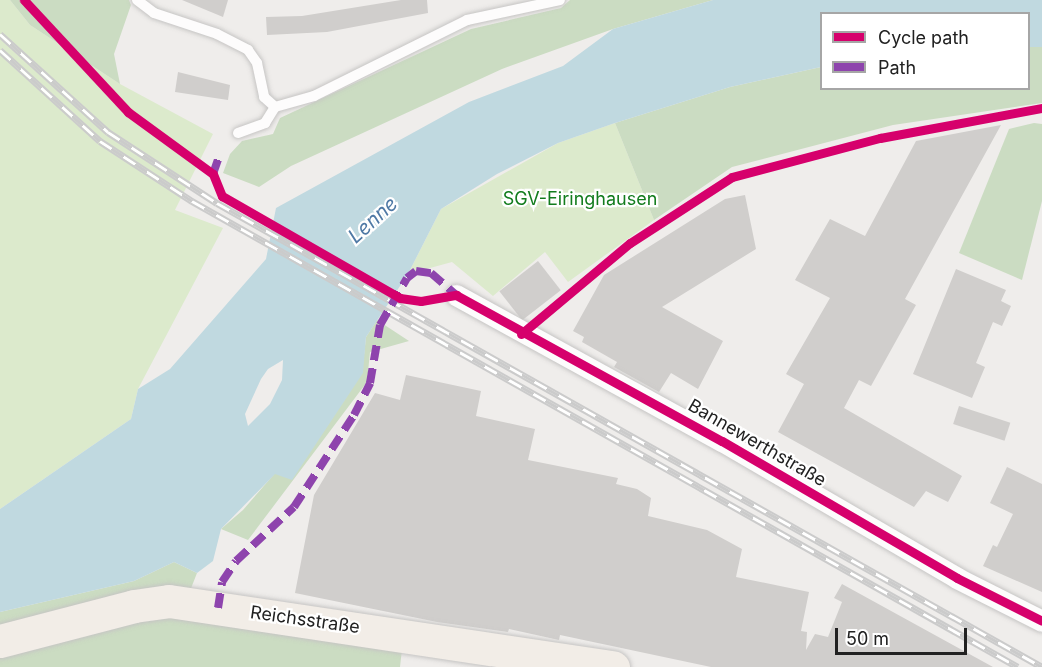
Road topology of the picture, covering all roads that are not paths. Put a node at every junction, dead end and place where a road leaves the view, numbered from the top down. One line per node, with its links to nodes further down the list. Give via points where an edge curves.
1 (137, 0): 3 (lane, via 154,13 217,34 248,50 257,63 264,97)
2 (560, 0): 3 (lane, via 467,20 314,96)
3 (275, 107): 4 (lane, via 265,123)
4 (238, 133)
5 (456, 295): 6 (street, Bannewerthstraße, via 722,441 957,578)
6 (1042, 621)
7 (0, 641): 8 (main road, Reichsstraße, via 134,606 169,601)
8 (613, 667)

